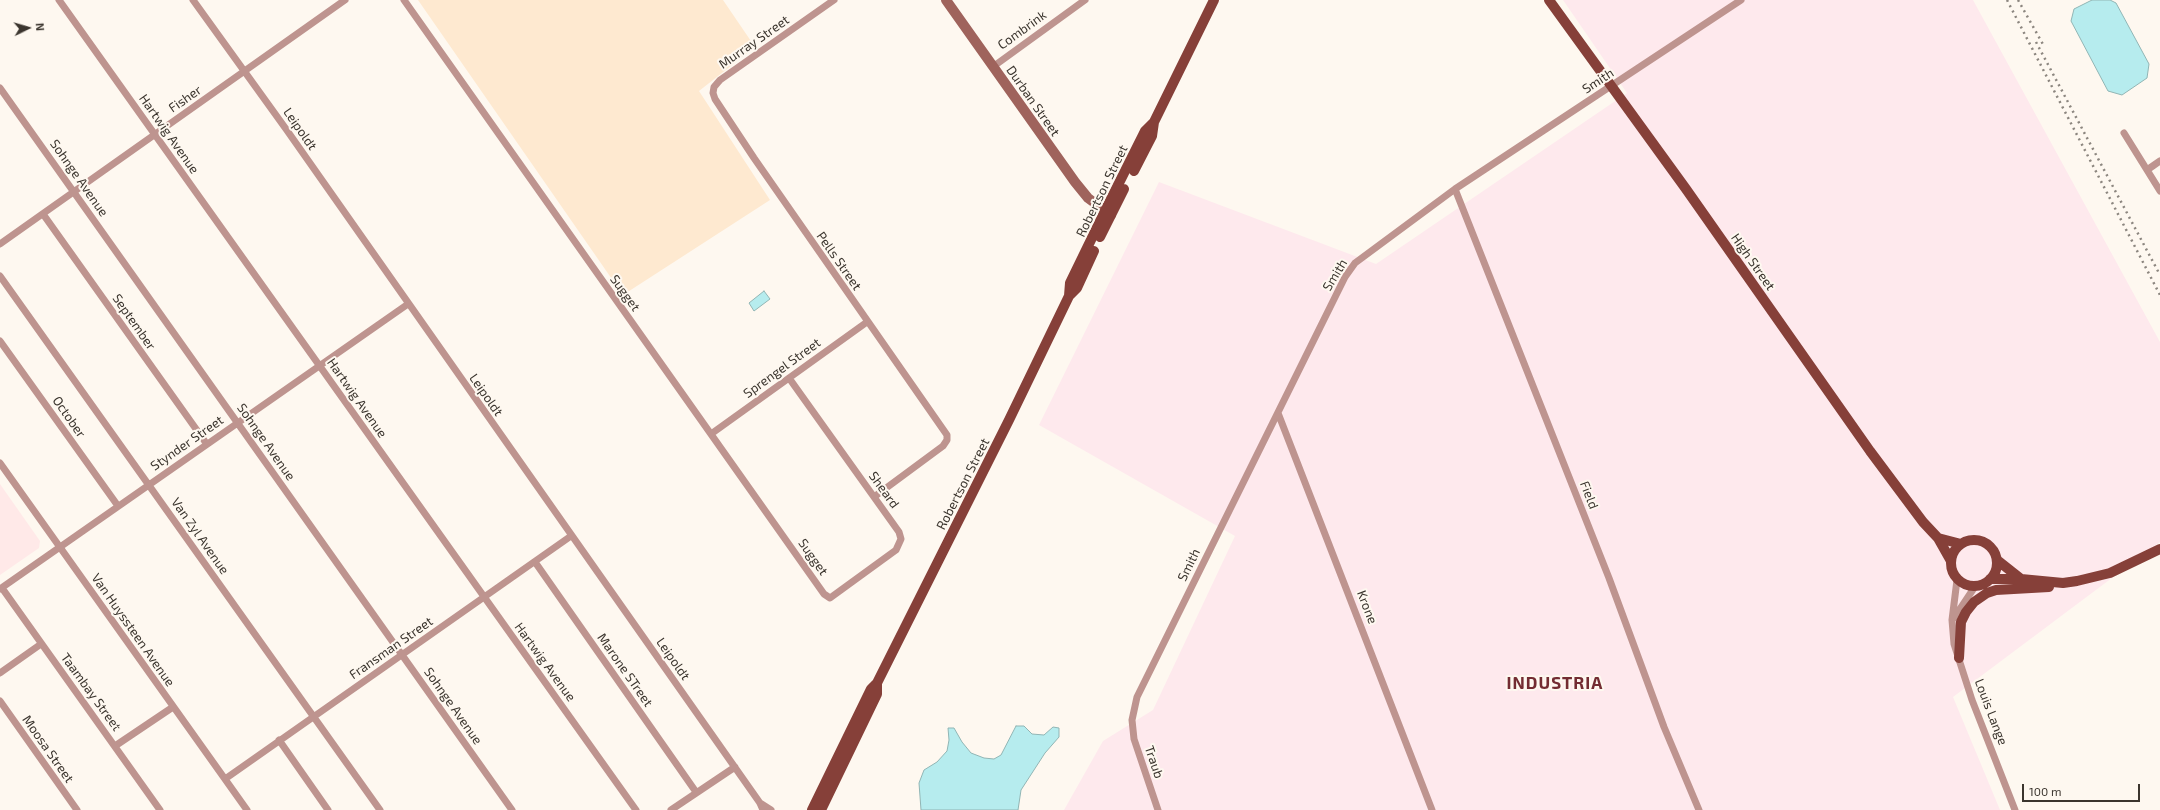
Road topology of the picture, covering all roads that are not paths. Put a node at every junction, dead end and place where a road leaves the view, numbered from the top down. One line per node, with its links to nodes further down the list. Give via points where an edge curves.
1 (59, 0): 17 (street, Hartwig Avenue)
2 (193, 0): 12 (street, Leipoldt)
3 (345, 0): 12 (street, Fisher)
4 (404, 0): 34 (street, Sugget)
5 (834, 0): 15 (street, Murray Street, via 720,80)
6 (946, 0): 11 (street, Durban Street)
7 (1085, 0): 11 (street, Combrink)
8 (1214, 0): 23 (main road, Robertson Street, via 1154,122 1146,131)
9 (1549, 0): 13 (main road, High Street)
10 (1741, 0): 13 (street, Smith)
11 (994, 66): 23 (street, Durban Street, via 1075,182 1088,198)
12 (244, 72): 17 (street, Fisher); 27 (street, Leipoldt)
13 (1611, 87): 20 (street, Smith); 41 (main road, High Street, via 1870,451)
14 (0, 88): 22 (street, Sohnge Avenue)
15 (713, 93): 28 (street, Pells Street, via 714,99)
16 (2124, 133): 19 (street)
17 (154, 135): 22 (street, Fisher); 30 (street, Hartwig Avenue)
18 (2160, 161): 19 (street)
19 (2147, 170): 21 (street)
20 (1455, 189): 32 (street, Smith, via 1355,263 1345,277); 86 (street, Field, via 1609,578 1664,727)
21 (2160, 191)
22 (74, 192): 24 (street, Fisher); 33 (street, Sohnge Avenue)
23 (1109, 213): 61 (main road, Robertson Street, via 1070,284 1069,296)
24 (43, 214): 25 (street, Fisher); 35 (street, September)
25 (0, 244)
26 (0, 276): 37 (street, Van Zyl Avenue)
27 (408, 304): 30 (street, Stynder Street); 40 (street, Leipoldt)
28 (867, 322): 31 (street, Sprengel Street); 38 (street, Pells Street, via 946,433 947,440 943,446)
29 (0, 341): 39 (street, October)
30 (319, 365): 33 (street, Stynder Street); 54 (street, Hartwig Avenue)
31 (789, 378): 34 (street, Sprengel Street); 38 (street, Sheard)
32 (1278, 413): 65 (street, Smith, via 1137,697); 85 (street, Krone)
33 (238, 422): 35 (street, Stynder Street); 58 (street, Sohnge Avenue)
34 (711, 434): 55 (street, Sugget)
35 (206, 443): 37 (street, Stynder Street)
36 (0, 463): 43 (street, Van Huyssteen Avenue)
37 (148, 484): 39 (street, Stynder Street); 64 (street, Van Zyl Avenue)
38 (874, 497): 55 (street, Sheard, via 899,532 902,539 900,545)
39 (118, 506): 43 (street, Stynder Street)
40 (571, 536): 47 (street, Fransman Street); 68 (street, Leipoldt)
41 (1938, 538): 42 (main road); 46 (main road, High Street)
42 (1961, 544): 45 (main road, via 1972,540 1987,544); 46 (main road, via 1955,550)
43 (59, 547): 53 (street, Stynder Street); 63 (street, Van Huyssteen Avenue)
44 (2160, 549): 51 (main road, via 2110,573)
45 (1997, 560): 48 (main road); 49 (main road)
46 (1951, 561): 50 (main road, High Street)
47 (535, 562): 54 (street, Fransman Street); 70 (street, Marone STreet)
48 (1990, 579): 49 (main road); 52 (main road)
49 (2022, 579): 51 (main road)
50 (1957, 580): 52 (main road, via 1968,585); 56 (street, Louis Lange)
51 (2063, 583): 59 (main road, via 2043,588 2016,588 1986,593 1974,602 1961,622)
52 (1976, 585): 56 (street)
53 (1, 588): 57 (street, Taambay Street)
54 (484, 597): 58 (street, Fransman Street); 78 (street, Hartwig Avenue)
55 (828, 598)
56 (1952, 620): 59 (street, Louis Lange, via 1952,632)
57 (41, 644): 60 (street); 67 (street, Taambay Street)
58 (402, 654): 64 (street, Fransman Street); 77 (street, Sohnge Avenue)
59 (1959, 658): 87 (street, Louis Lange, via 1972,700)
60 (0, 673)
61 (878, 683): 82 (main road, Robertson Street, via 871,689); 83 (main road, Robertson Street, via 877,694)
62 (0, 702): 72 (street, Moosa Street)
63 (173, 707): 67 (street); 69 (street, Van Huyssteen Avenue)
64 (313, 716): 66 (street, Fransman Street); 76 (street, Van Zyl Avenue)
65 (1132, 720): 84 (street, Traub, via 1138,754)
66 (278, 740): 69 (street, Fransman Street); 75 (street)
67 (115, 746): 73 (street, Taambay Street)
68 (735, 767): 70 (street); 71 (street, Leipoldt)
69 (225, 779): 74 (street, Van Huyssteen Avenue)
70 (696, 792): 79 (street)
71 (760, 803): 80 (street, Leipoldt); 81 (street, Leipoldt)
72 (77, 810)
73 (160, 810)
74 (247, 810)
75 (328, 810)
76 (380, 810)
77 (512, 810)
78 (636, 810)
79 (671, 810)
80 (763, 810)
81 (771, 810)
82 (812, 810)
83 (821, 810)
84 (1158, 810)
85 (1432, 810)
86 (1699, 810)
87 (2015, 810)

